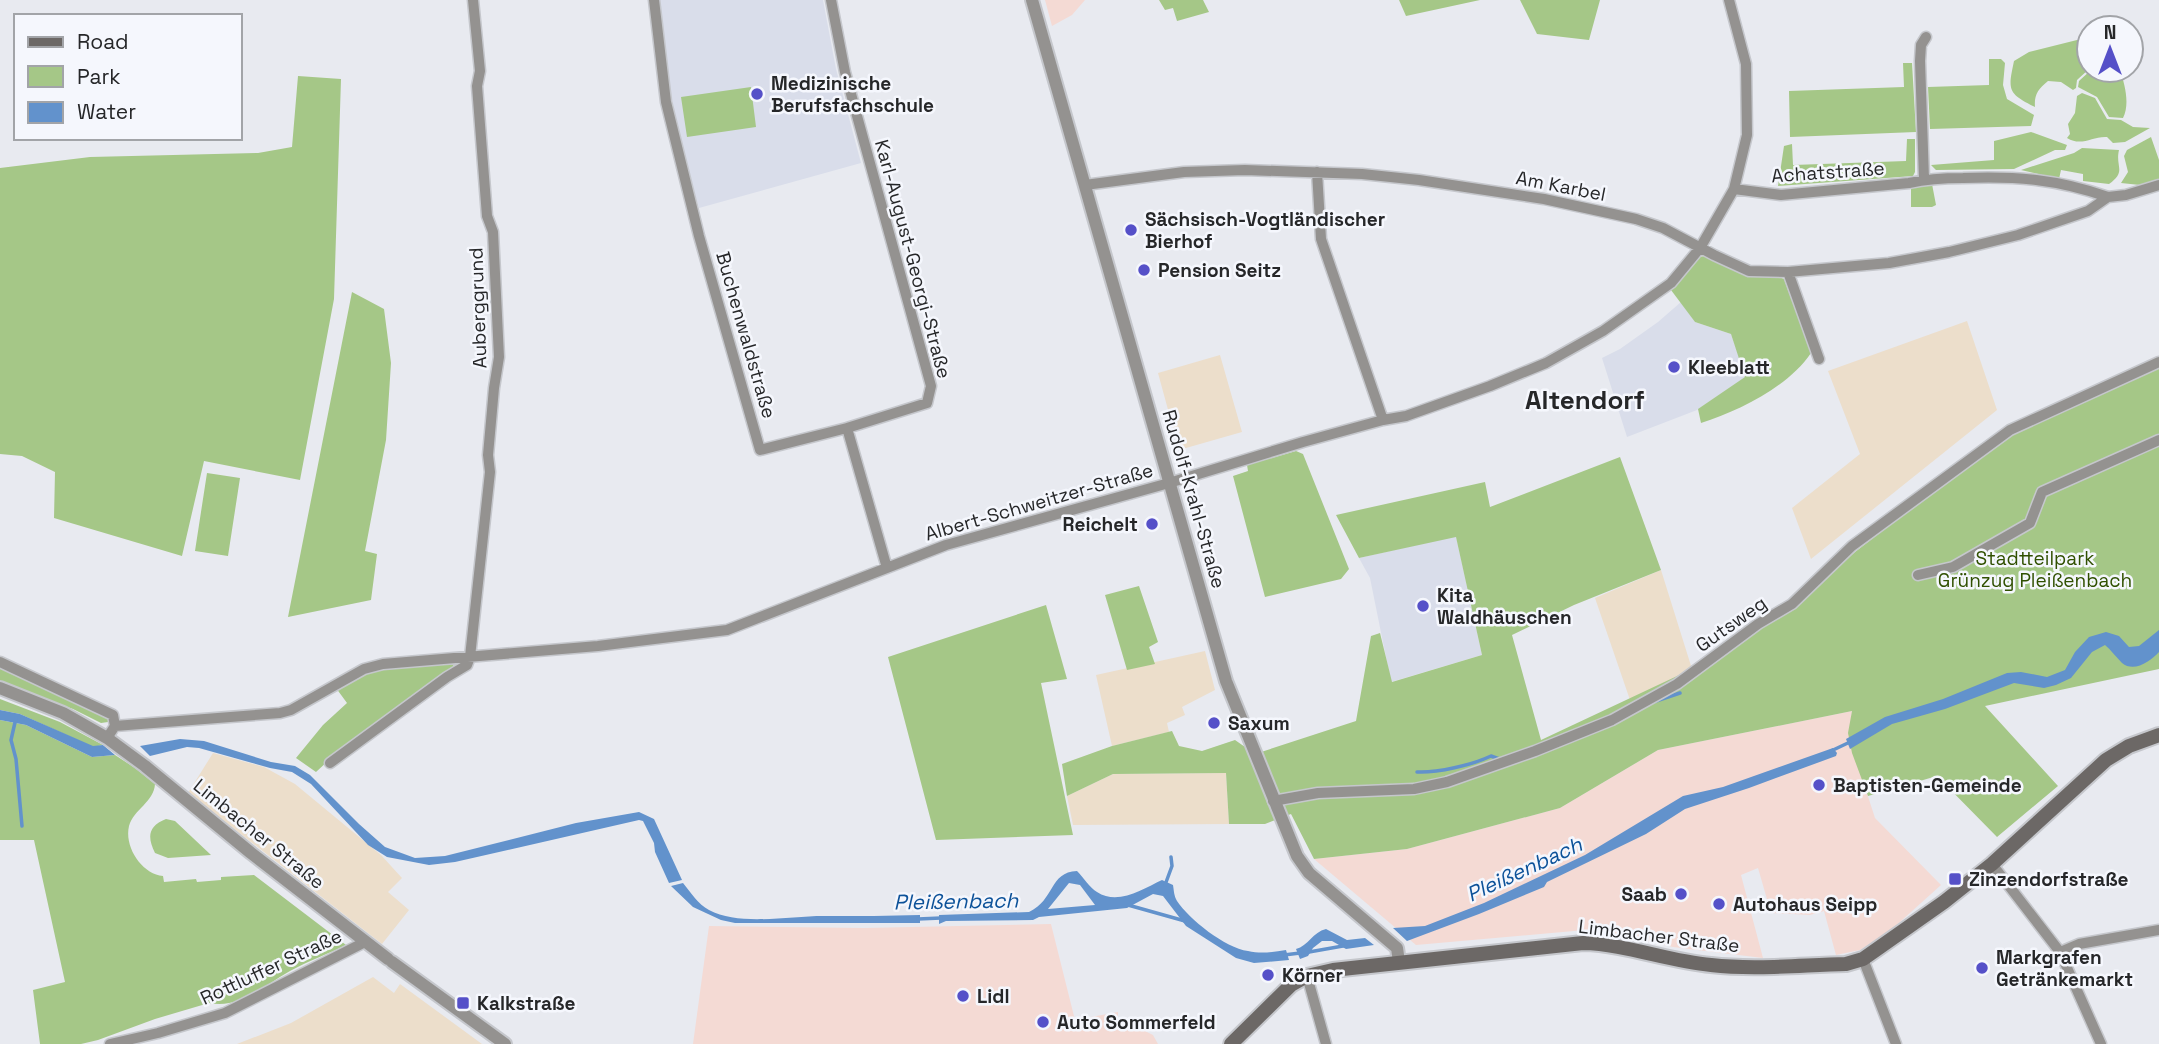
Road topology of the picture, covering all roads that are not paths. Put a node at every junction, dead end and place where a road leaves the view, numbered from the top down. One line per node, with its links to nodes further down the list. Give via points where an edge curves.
1 (473, 0): 23 (street, Auberggrund, via 499,357)
2 (654, 0): 18 (street, Buchenwaldstraße, via 666,102 760,450)
3 (831, 0): 18 (street, Karl-August-Georgi-Straße, via 854,108 931,386 927,403)
4 (1032, 0): 9 (street, Rudolf-Krahl-Straße)
5 (1729, 0): 11 (street, Albert-Schweitzer-Straße, via 1746,62 1747,135)
6 (1926, 37): 8 (street, via 1920,61)
7 (1317, 172): 9 (street, Am Karbel, via 1184,172); 13 (street, Am Karbel, via 1419,180 1544,200 1636,219); 17 (street, via 1321,239)
8 (1924, 180): 11 (street, Achatstraße, via 1781,195); 12 (street, Achatstraße, via 2028,177)
9 (1085, 185): 20 (street, Rudolf-Krahl-Straße)
10 (2159, 185): 12 (street, Am Karbel)
11 (1734, 189): 13 (street, Albert-Schweitzer-Straße)
12 (2108, 197): 14 (street, Am Karbel, via 2088,211 1941,254)
13 (1700, 248): 14 (street, Am Karbel, via 1749,271); 17 (street, Albert-Schweitzer-Straße, via 1671,283 1557,357 1490,386)
14 (1787, 272): 15 (street)
15 (1819, 359)
16 (2159, 362): 30 (street, Gutsweg, via 2010,430 1852,546 1792,604 1677,684 1612,720 1447,782)
17 (1383, 420): 20 (street, Albert-Schweitzer-Straße)
18 (847, 428): 21 (street)
19 (2159, 440): 22 (street, via 2042,492 2030,523 1952,567)
20 (1169, 483): 21 (street, Albert-Schweitzer-Straße, via 946,545); 30 (street, Rudolf-Krahl-Straße, via 1226,681)
21 (887, 568): 23 (street, Albert-Schweitzer-Straße, via 727,630)
22 (1918, 575)
23 (470, 657): 26 (street, via 364,669 280,713); 29 (street, via 467,665)
24 (0, 662): 26 (street, via 113,715)
25 (0, 688): 28 (street, Limbacher Straße, via 63,713)
26 (115, 726): 28 (street)
27 (2159, 735): 31 (main road, Limbacher Straße, via 2106,760)
28 (107, 738): 33 (street, Limbacher Straße)
29 (330, 763)
30 (1273, 801): 35 (street, Rudolf-Krahl-Straße, via 1309,873 1375,929)
31 (1992, 864): 34 (street); 36 (main road, Limbacher Straße)
32 (2159, 929): 34 (street)
33 (365, 942): 38 (street, Rottluffer Straße, via 225,1013); 39 (street, Limbacher Straße)
34 (2060, 952): 43 (street)
35 (1398, 955): 36 (main road, Limbacher Straße, via 1583,943 1723,966 1846,964); 37 (main road, Limbacher Straße)
36 (1863, 959): 42 (street)
37 (1307, 976): 40 (main road, Limbacher Straße, via 1291,985); 41 (street)
38 (110, 1044)
39 (505, 1044)
40 (1231, 1044)
41 (1326, 1044)
42 (1896, 1044)
43 (2101, 1044)

